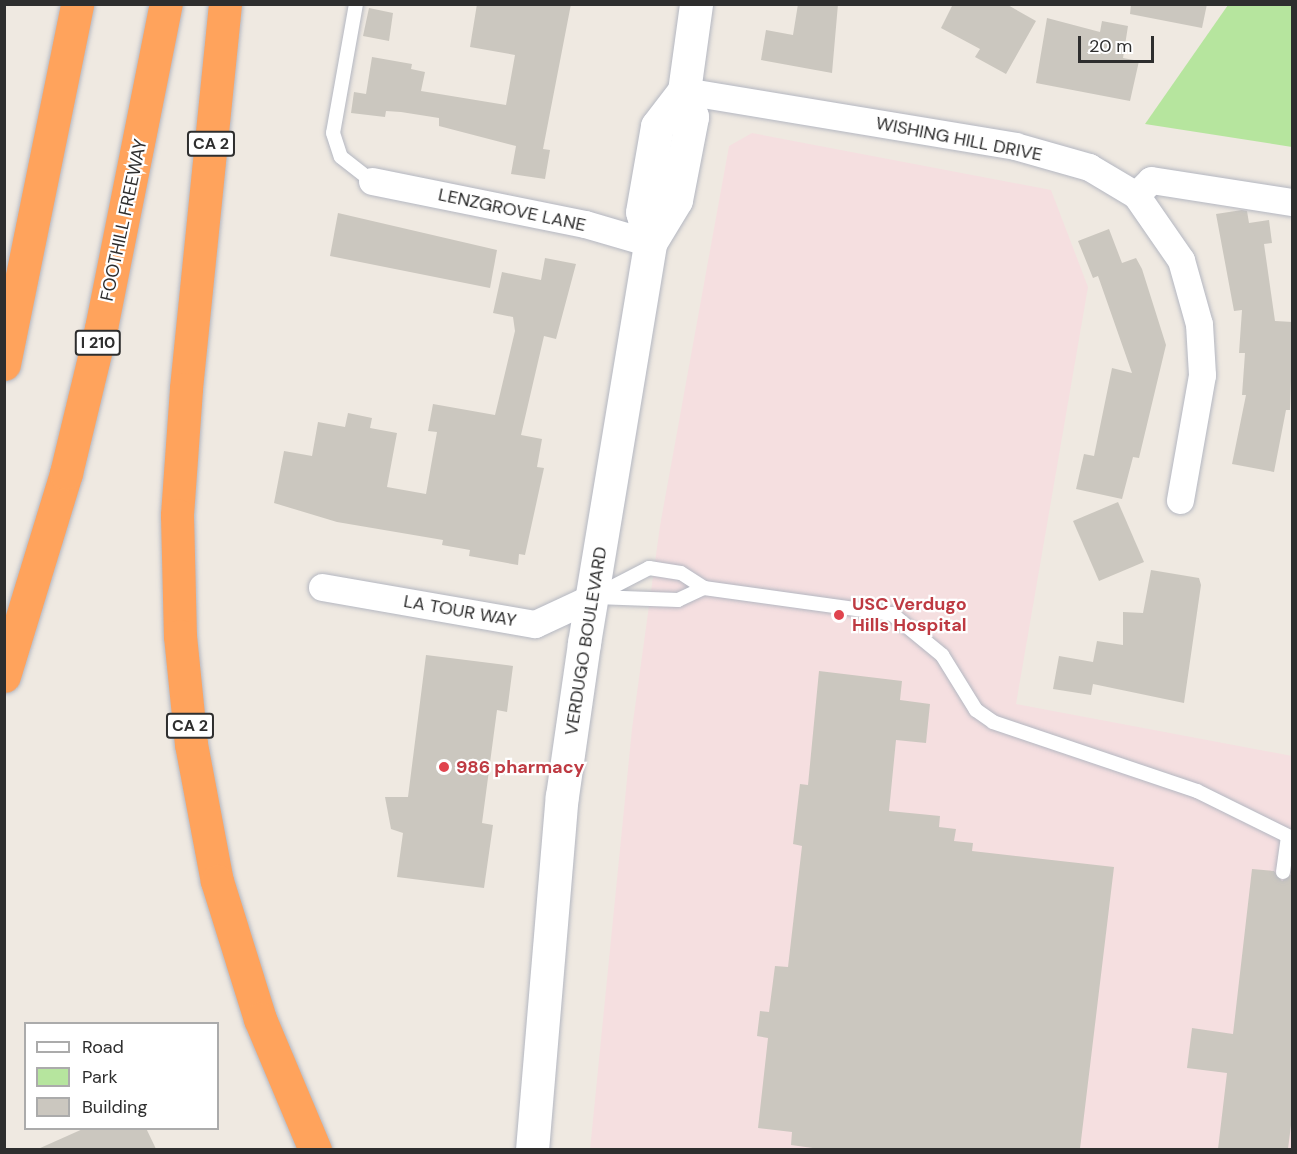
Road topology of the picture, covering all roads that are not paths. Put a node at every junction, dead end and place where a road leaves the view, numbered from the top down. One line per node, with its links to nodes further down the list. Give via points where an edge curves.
1 (77, 4): 11 (highway)
2 (166, 4): 16 (highway, FOOTHILL FREEWAY / I 210, via 101,328 66,473)
3 (225, 4): 19 (highway, CA 2, via 177,515 180,636 191,744 217,881 260,1019)
4 (356, 4): 7 (lane, via 333,133 341,157)
5 (696, 4): 6 (main road, VERDUGO BOULEVARD)
6 (684, 91): 8 (street, WISHING HILL DRIVE, via 1015,146 1089,167); 10 (main road, VERDUGO BOULEVARD, via 657,126 642,212)
7 (372, 182): 10 (street, LENZGROVE LANE, via 585,224)
8 (1136, 195): 9 (street, via 1151,180); 12 (street, via 1181,260 1199,324 1202,375)
9 (1293, 202)
10 (650, 243): 15 (main road, VERDUGO BOULEVARD)
11 (4, 364)
12 (1180, 500)
13 (322, 587): 15 (street, LA TOUR WAY, via 535,624)
14 (704, 588): 15 (lane, via 678,600); 15 (lane, via 681,573 649,568); 17 (lane, via 892,614 942,655 976,710 993,722 1197,791)
15 (593, 597): 20 (main road, VERDUGO BOULEVARD, via 562,796)
16 (4, 676)
17 (1290, 837): 18 (lane)
18 (1283, 872)
19 (315, 1149)
20 (532, 1149)

